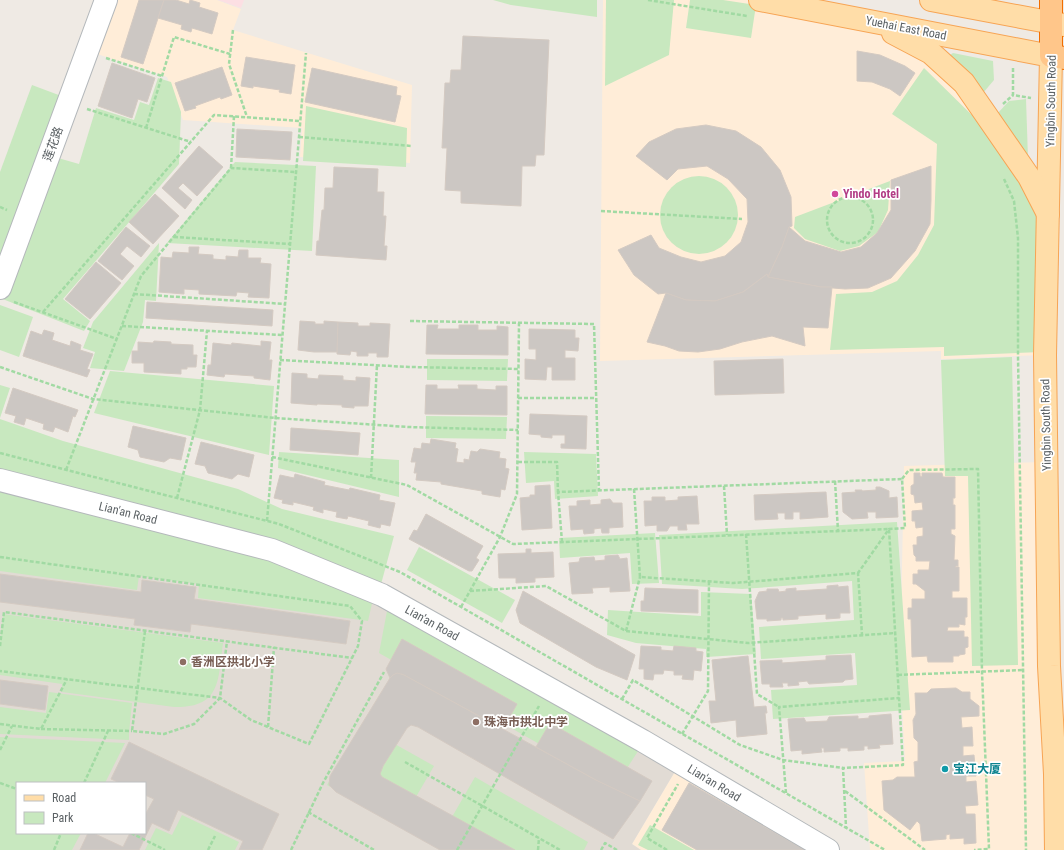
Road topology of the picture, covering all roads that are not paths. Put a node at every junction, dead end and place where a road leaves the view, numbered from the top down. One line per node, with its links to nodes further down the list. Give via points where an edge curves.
1 (106, 0): 11 (street, 莲花路, via 68,103)
2 (931, 0): 6 (main road)
3 (1051, 0): 6 (highway, Yingbin South Road)
4 (757, 9): 5 (main road, Yuehai East Road)
5 (873, 22): 7 (main road, Yuehai East Road); 8 (main road, via 931,53 964,83 1029,177)
6 (1057, 24): 7 (highway, Yingbin South Road)
7 (1058, 57): 8 (main road, Yingbin South Road)
8 (1048, 216): 10 (main road, Yingbin South Road)
9 (1064, 253): 10 (main road, via 1052,266)
10 (1047, 283): 14 (main road, Yingbin South Road, via 1045,355 1049,658)
11 (4, 294)
12 (0, 480): 15 (street, Lian'an Road, via 272,550 382,595 643,741)
13 (1064, 736): 14 (main road, via 1058,746)
14 (1055, 774): 16 (main road, Yingbin South Road)
15 (828, 850)
16 (1056, 850)

